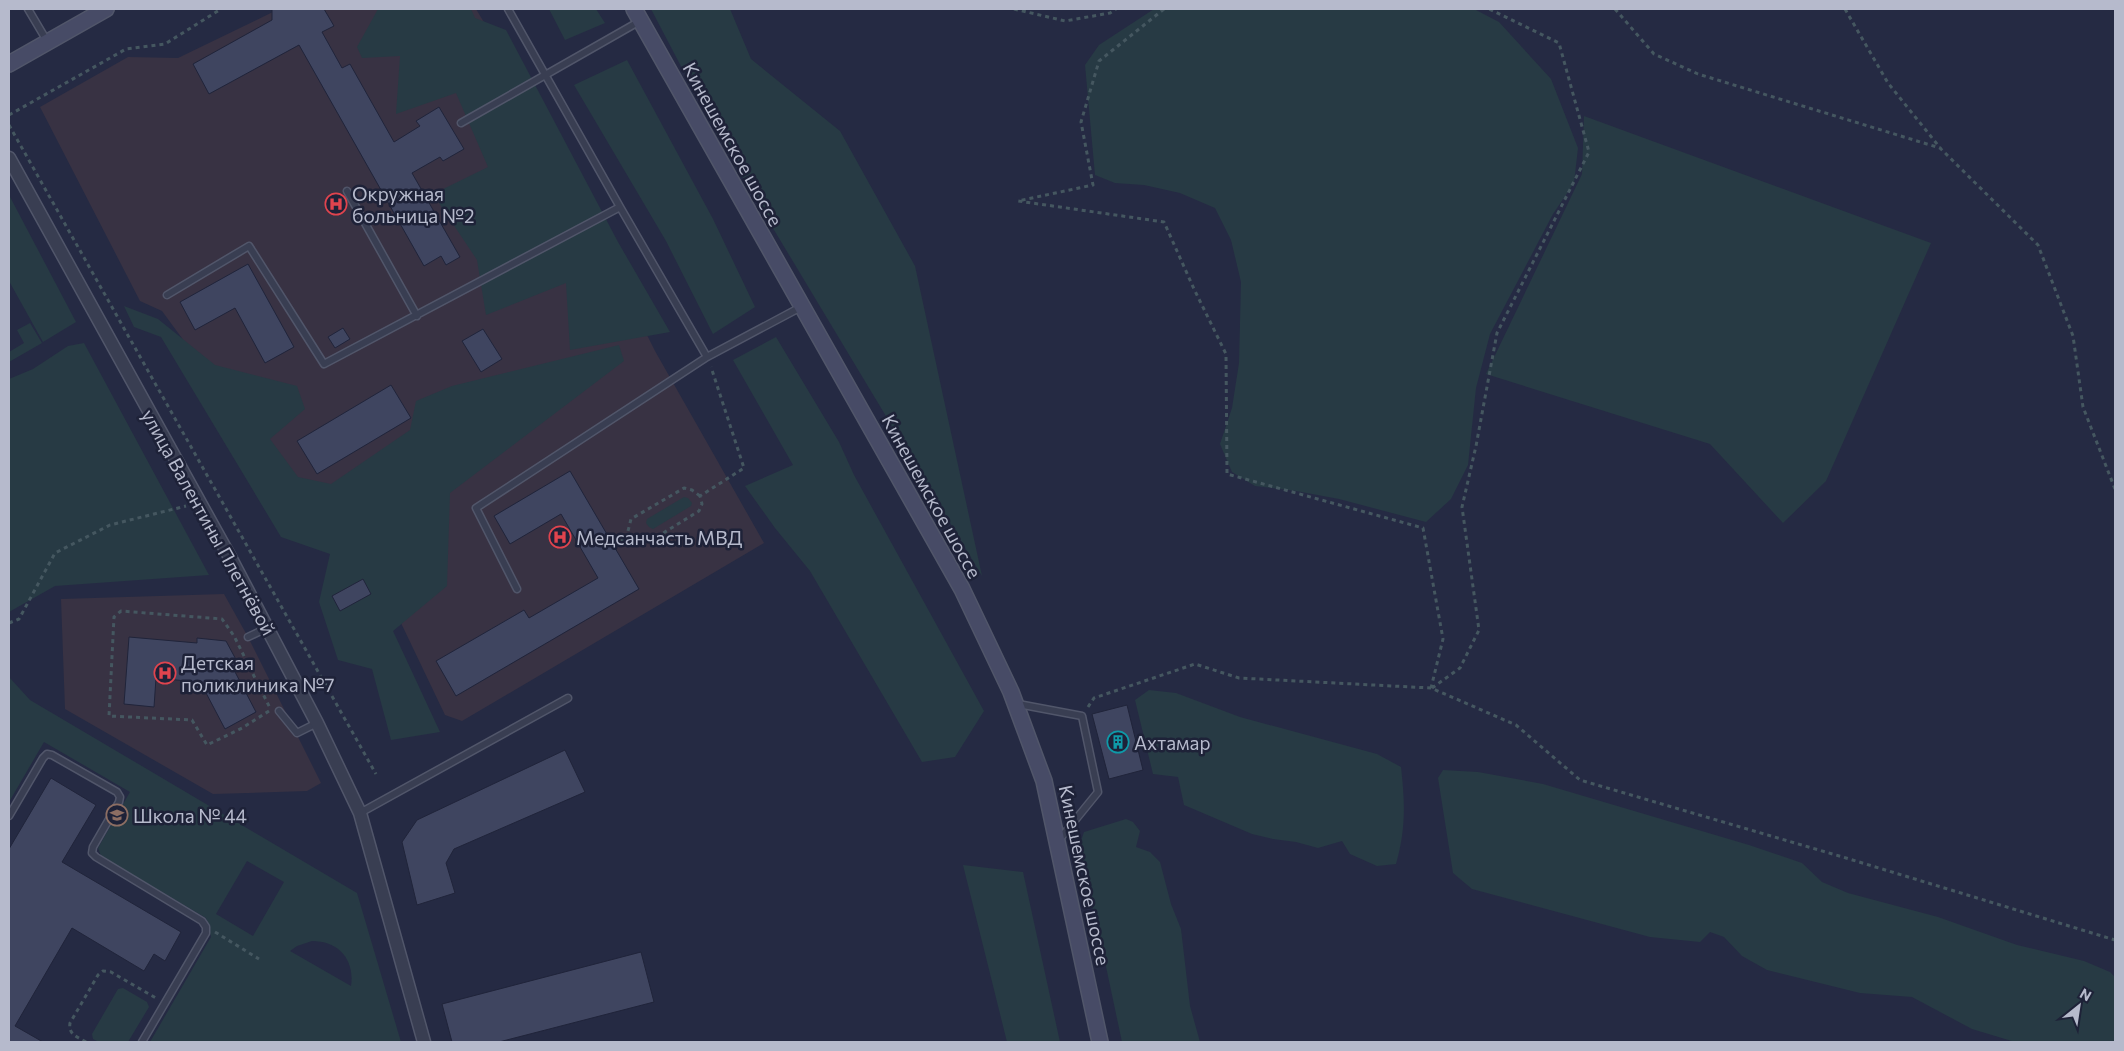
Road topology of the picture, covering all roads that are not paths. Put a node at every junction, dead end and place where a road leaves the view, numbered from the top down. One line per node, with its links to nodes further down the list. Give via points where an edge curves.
1 (28, 9): 5 (lane)
2 (106, 9): 5 (main road)
3 (508, 9): 7 (lane)
4 (638, 15): 7 (lane); 13 (main road, Кинешемское шоссе)
5 (48, 42): 6 (main road)
6 (9, 64)
7 (545, 74): 8 (lane); 11 (lane)
8 (461, 123)
9 (9, 158): 17 (street, улица Валентины Плетнёвой)
10 (347, 191): 14 (lane)
11 (620, 207): 14 (lane); 15 (lane)
12 (167, 295): 14 (lane, via 249,246 324,364)
13 (802, 306): 15 (lane); 20 (main road, Кинешемское шоссе, via 962,589)
14 (416, 316)
15 (707, 357): 16 (lane, via 476,508)
16 (517, 589)
17 (267, 628): 18 (lane); 22 (street, улица Валентины Плетнёвой)
18 (248, 637)
19 (568, 698): 23 (lane)
20 (1016, 704): 25 (main road, Кинешемское шоссе, via 1044,781); 25 (lane, via 1082,716 1098,792)
21 (279, 711): 22 (lane, via 297,734)
22 (317, 723): 23 (street, улица Валентины Плетнёвой)
23 (360, 813): 27 (street, улица Валентины Плетнёвой)
24 (9, 816): 26 (lane, via 43,758 47,754 52,755 120,797 92,853 202,921 206,927 206,933)
25 (1058, 841): 28 (main road, Кинешемское шоссе)
26 (142, 1042)
27 (424, 1042)
28 (1100, 1042)

